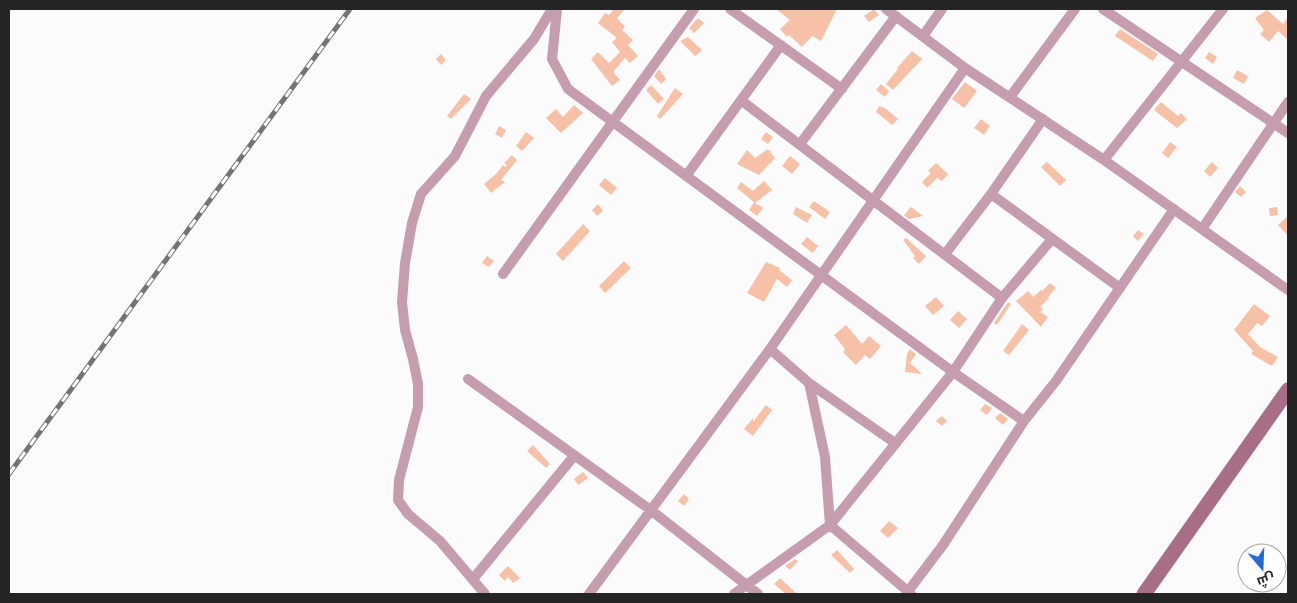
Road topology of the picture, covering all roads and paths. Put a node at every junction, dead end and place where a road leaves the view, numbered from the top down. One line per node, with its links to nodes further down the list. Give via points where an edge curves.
1 (552, 9): 47 (street, via 534,39 486,96 455,156 421,194 405,263 403,311 418,384 418,408 399,480 398,500)
2 (557, 9): 20 (street, via 552,59 568,89)
3 (694, 9): 20 (street)
4 (730, 9): 12 (street)
5 (886, 9): 10 (street)
6 (942, 9): 11 (street)
7 (1075, 9): 16 (street)
8 (1103, 9): 13 (street)
9 (1223, 9): 13 (street)
10 (896, 16): 11 (street); 15 (street)
11 (922, 36): 14 (street)
12 (781, 45): 15 (street); 17 (street)
13 (1183, 61): 21 (street); 24 (street)
14 (965, 68): 16 (street); 27 (street)
15 (842, 88): 23 (street)
16 (1010, 97): 19 (street)
17 (742, 101): 23 (street); 25 (street)
18 (1288, 102): 21 (street)
19 (1043, 119): 24 (street); 26 (street)
20 (612, 122): 25 (street); 32 (street)
21 (1273, 122): 22 (street); 29 (street)
22 (1288, 133)
23 (800, 144): 27 (street)
24 (1104, 160): 28 (street)
25 (686, 176): 33 (street)
26 (991, 194): 30 (street); 31 (street)
27 (874, 199): 31 (street); 33 (street)
28 (1174, 209): 29 (street); 34 (street)
29 (1202, 229): 35 (street)
30 (1052, 240): 34 (street); 36 (street)
31 (945, 254): 36 (street)
32 (503, 274)
33 (821, 275): 37 (street); 38 (street)
34 (1120, 288): 42 (street, via 1056,382)
35 (1288, 290)
36 (1002, 298): 38 (street)
37 (770, 349): 40 (street); 45 (street)
38 (953, 372): 42 (street); 43 (street)
39 (468, 379): 44 (street)
40 (809, 383): 43 (street); 46 (street, via 826,456)
41 (1288, 390): 54 (main road)
42 (1024, 421): 49 (street)
43 (896, 443): 46 (street)
44 (574, 456): 45 (street); 47 (street)
45 (652, 511): 48 (street); 51 (street)
46 (830, 525): 48 (street); 49 (street)
47 (474, 579): 50 (street)
48 (747, 585): 52 (street); 53 (street)
49 (909, 593)
50 (485, 594)
51 (589, 594)
52 (734, 594)
53 (758, 594)
54 (1144, 594)

